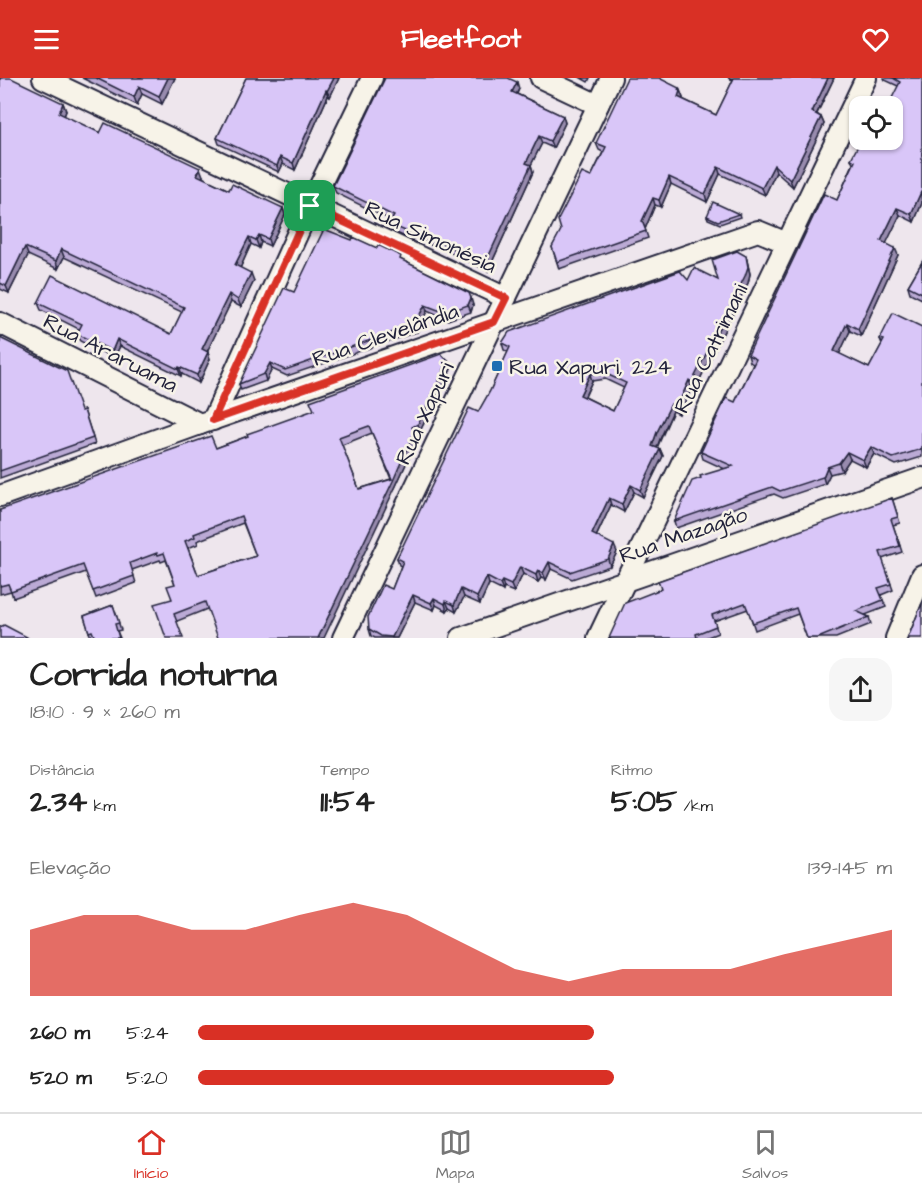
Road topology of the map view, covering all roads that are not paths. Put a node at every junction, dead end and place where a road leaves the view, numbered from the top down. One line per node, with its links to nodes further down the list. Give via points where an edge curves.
1 (43, 78): 7 (street, Rua Simonésia)
2 (372, 78): 7 (street)
3 (541, 78): 6 (street)
4 (611, 78): 6 (street, Rua Xapuri)
5 (866, 78): 8 (street, Rua Catrimani)
6 (598, 105): 9 (street, Rua Xapuri)
7 (310, 206): 9 (street, Rua Simonésia); 12 (street)
8 (787, 243): 10 (street, Rua Clevelândia, via 758,231); 16 (street, Rua Catrimani)
9 (506, 298): 10 (street, Rua Xapuri)
10 (494, 322): 12 (street, Rua Clevelândia); 17 (street, Rua Xapuri)
11 (0, 323): 12 (street, Rua Araruama)
12 (206, 422): 14 (street, Rua Clevelândia)
13 (922, 478): 16 (street, Rua Mazagão)
14 (0, 496)
15 (922, 575): 20 (street)
16 (626, 579): 18 (street, Rua Mazagão); 19 (street, Rua Catrimani)
17 (343, 638)
18 (461, 638)
19 (598, 638)
20 (896, 638)

